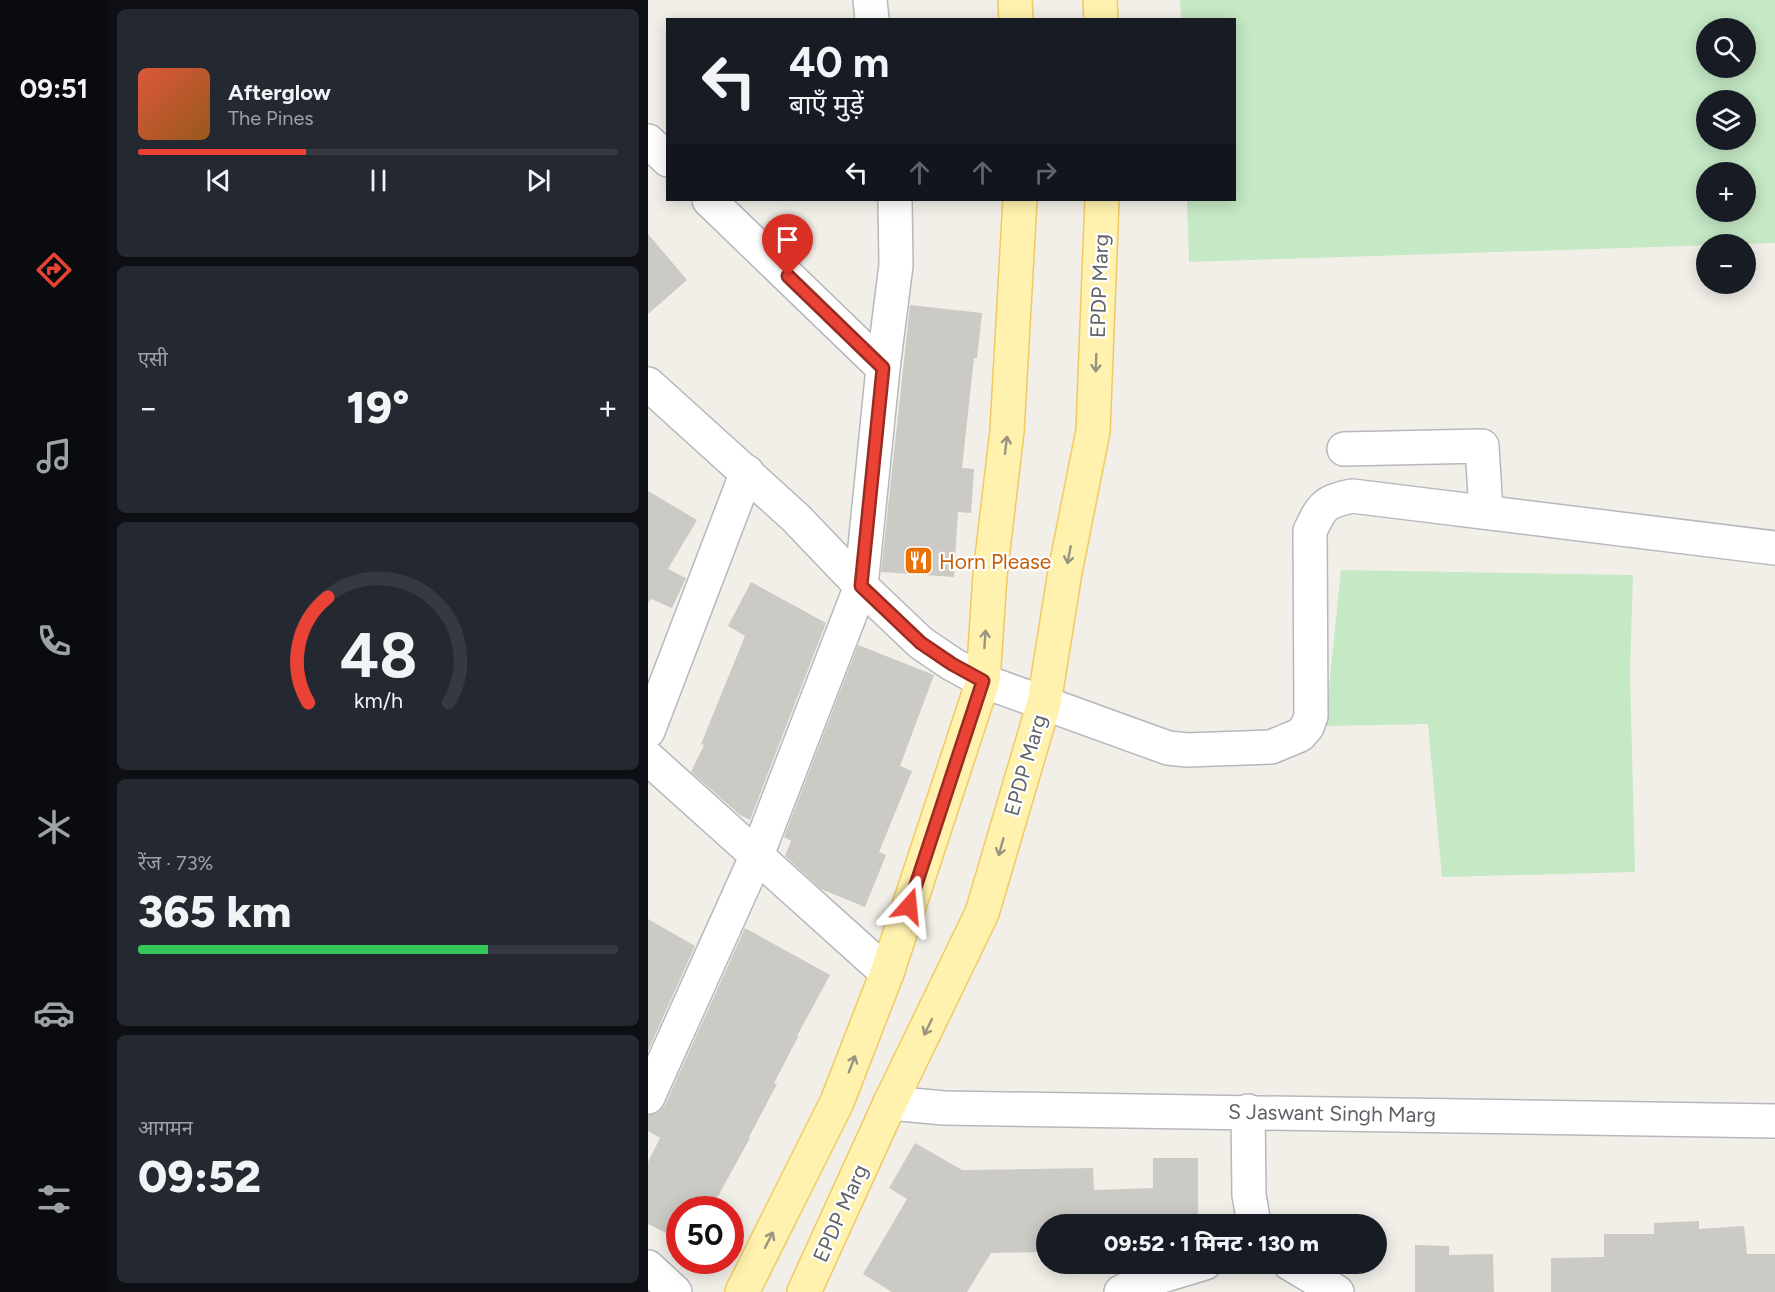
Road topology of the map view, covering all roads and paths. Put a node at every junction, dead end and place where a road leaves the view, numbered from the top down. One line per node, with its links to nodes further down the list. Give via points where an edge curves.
1 (870, 0): 4 (street)
2 (1015, 0): 5 (main road)
3 (1100, 0): 6 (main road)
4 (872, 18)
5 (1016, 18)
6 (1101, 18)
7 (648, 141): 8 (street)
8 (666, 158)
9 (710, 201): 13 (street)
10 (895, 201): 13 (street, via 896,265)
11 (1020, 201): 20 (main road, one-way to 11, via 990,575 1007,431)
12 (1102, 201): 21 (main road, EPDP Marg, one-way to 21, via 1093,431)
13 (883, 368): 19 (street)
14 (648, 384): 16 (street)
15 (1344, 449): 17 (street, via 1482,446)
16 (747, 472): 19 (street); 22 (street)
17 (1486, 512): 18 (street); 21 (street, via 1352,496 1331,500 1318,512 1310,531 1311,716 1307,727 1292,740 1271,747 1168,748)
18 (1775, 548)
19 (861, 586): 20 (street, via 921,643); 24 (street)
20 (983, 681): 21 (street); 25 (main road)
21 (1044, 703): 27 (main road, EPDP Marg, one-way to 27, via 982,913)
22 (648, 731)
23 (648, 758): 24 (street)
24 (757, 855): 25 (street); 26 (street)
25 (887, 973): 35 (main road, one-way to 25, via 837,1102)
26 (648, 1097)
27 (890, 1103): 28 (street, S Jaswant Singh Marg, via 944,1108); 36 (main road, EPDP Marg)
28 (1248, 1111): 29 (street, S Jaswant Singh Marg); 30 (street)
29 (1775, 1121)
30 (1252, 1214)
31 (648, 1267): 34 (street)
32 (1169, 1274): 37 (street)
33 (1307, 1274): 38 (street)
34 (675, 1292)
35 (742, 1292)
36 (804, 1292)
37 (1121, 1292)
38 (1337, 1292)

